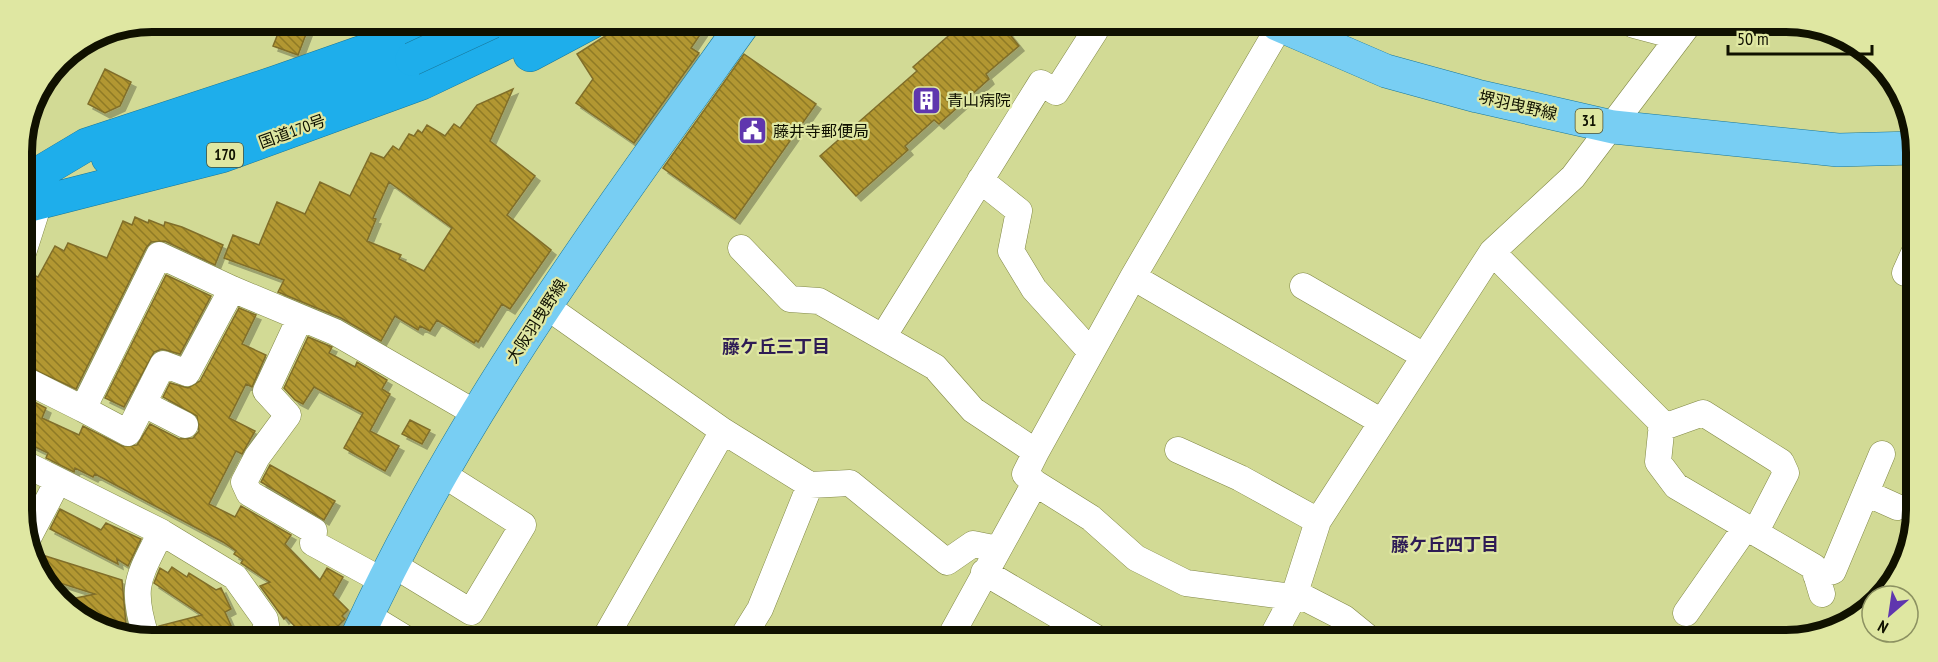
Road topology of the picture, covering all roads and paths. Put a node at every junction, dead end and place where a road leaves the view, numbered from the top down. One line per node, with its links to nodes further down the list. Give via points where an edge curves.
1 (419, 32): 14 (highway, via 86,145)
2 (477, 32): 10 (highway, 国道170号 / 170, bridge)
3 (523, 32): 10 (highway, 国道170号 / 170)
4 (573, 32): 17 (highway, via 482,80 258,167 136,200)
5 (738, 32): 23 (main road, 大阪羽曳野線)
6 (1094, 32): 13 (street, via 1056,92 1041,82)
7 (1275, 32): 20 (street)
8 (1295, 32): 11 (main road, 堺羽曳野線 / 31, via 1386,71)
9 (1682, 32): 11 (street)
10 (417, 71): 15 (highway, 国道170号 / 170); 17 (highway, 国道170号 / 170, via 222,156)
11 (1613, 127): 12 (main road, 堺羽曳野線 / 31, via 1838,150); 19 (street, via 1573,177)
12 (1906, 148)
13 (981, 180): 25 (street); 26 (street, via 1019,211 1011,251 1034,289)
14 (32, 189)
15 (32, 190)
16 (32, 191): 17 (highway, 国道170号 / 170)
17 (72, 195)
18 (741, 248): 25 (street, via 790,299 819,301)
19 (1492, 252): 27 (street); 34 (street, via 1662,423)
20 (1133, 277): 26 (street); 32 (street)
21 (1303, 286): 27 (street)
22 (232, 290): 24 (street); 29 (street, via 187,373 163,364); 30 (street, via 159,255)
23 (546, 306): 31 (main road, 大阪羽曳野線); 35 (street)
24 (300, 318): 31 (street, via 335,332); 51 (street, via 266,391 288,415 244,482 249,493 314,531 313,543)
25 (882, 337): 37 (street, via 935,367 973,410)
26 (1091, 352): 37 (street)
27 (1424, 356): 32 (street)
28 (32, 384): 30 (street)
29 (144, 404): 30 (street, via 128,433); 33 (street)
30 (83, 409)
31 (477, 414): 40 (main road, 大阪羽曳野線)
32 (1382, 422): 46 (street)
33 (185, 425)
34 (1661, 428): 48 (street, via 1658,462 1676,486); 48 (street, via 1703,413 1781,462 1786,473)
35 (723, 431): 43 (street); 59 (street)
36 (1178, 450): 46 (street, via 1240,478)
37 (1036, 452): 42 (street, via 1024,474)
38 (1882, 454): 44 (street)
39 (32, 468): 41 (street)
40 (441, 473): 51 (main road, 大阪羽曳野線); 51 (street, via 523,525 471,612)
41 (58, 481): 47 (street); 49 (street)
42 (1035, 483): 50 (street); 53 (street, via 1091,518 1136,558 1186,583)
43 (810, 485): 50 (street, via 850,483 947,562 973,544); 60 (street, via 760,609)
44 (1866, 493): 45 (street); 48 (street, via 1833,571 1819,584 1814,567)
45 (1897, 507)
46 (1318, 521): 53 (street)
47 (33, 528)
48 (1750, 530): 54 (street)
49 (161, 532): 56 (street, via 138,579 137,607); 57 (street, via 235,577 265,619)
50 (998, 549): 52 (street)
51 (387, 572): 55 (main road, 大阪羽曳野線)
52 (984, 572): 61 (street); 62 (street)
53 (1294, 596): 63 (street); 64 (street, via 1344,618)
54 (1686, 613)
55 (362, 626): 58 (street)
56 (144, 630)
57 (267, 630)
58 (377, 630)
59 (610, 630)
60 (747, 630)
61 (954, 630)
62 (1083, 630)
63 (1276, 630)
64 (1359, 630)

